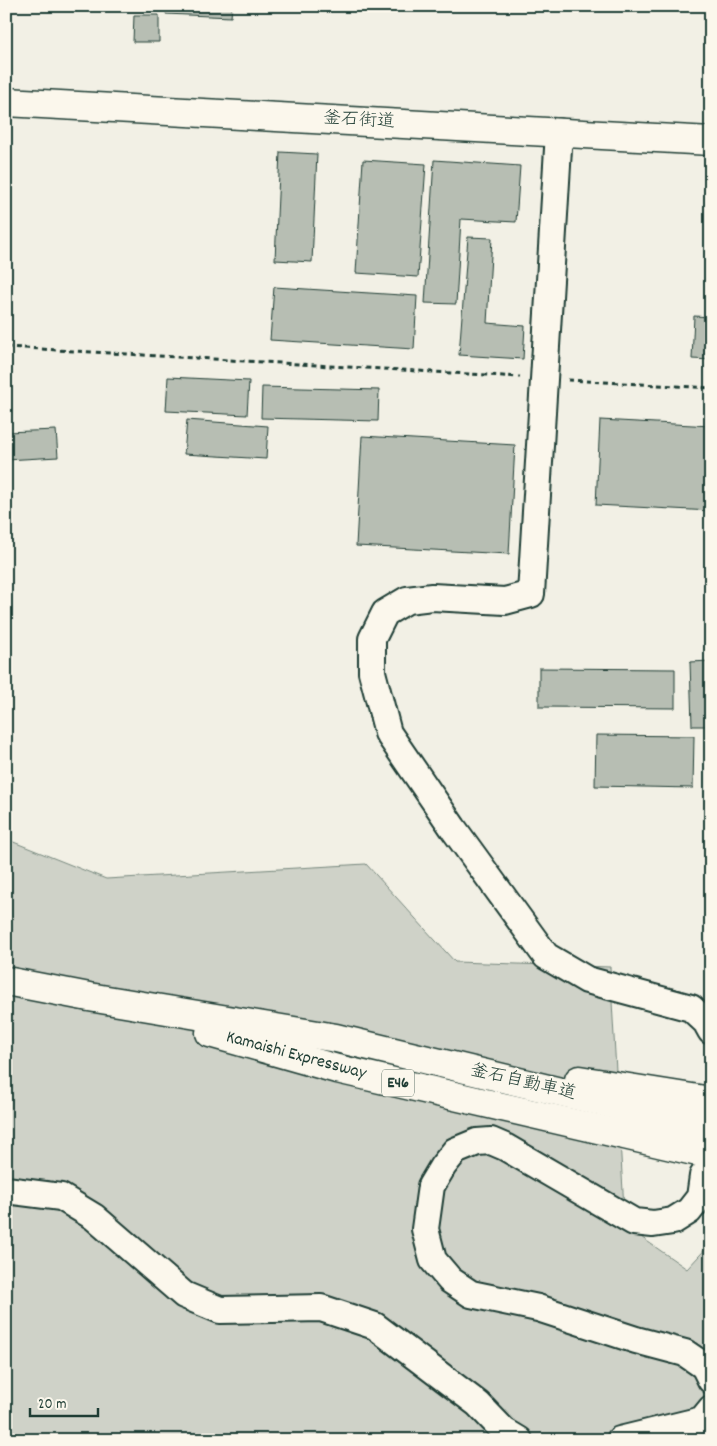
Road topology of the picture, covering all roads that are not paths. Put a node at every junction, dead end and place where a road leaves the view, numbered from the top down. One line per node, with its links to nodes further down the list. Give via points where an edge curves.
1 (6, 102): 2 (main road, 釜石街道)
2 (559, 132): 3 (main road, 釜石街道); 6 (street, via 531,594 505,601 432,596 407,600 385,613 372,639 372,672 388,732 546,956 587,980 691,1008)
3 (711, 141)
4 (6, 980): 5 (main road, Kamaishi Expressway / E46)
5 (89, 997): 7 (main road, Kamaishi Expressway / E46); 10 (main road, Kamaishi Expressway / E46, via 337,1069 640,1138)
6 (711, 1031)
7 (336, 1038): 8 (main road); 9 (main road, 釜石自動車道 / E46)
8 (711, 1101)
9 (711, 1128)
10 (708, 1164): 12 (street, via 700,1197 689,1211 673,1221 653,1224 634,1222 505,1147 491,1141 476,1142 455,1151 431,1186 425,1229 433,1260 450,1280 471,1294 538,1308 685,1353 704,1366)
11 (6, 1190): 14 (street, via 60,1197 94,1217 184,1295 220,1310 321,1308 375,1326 478,1404)
12 (711, 1380)
13 (711, 1409): 15 (street, via 702,1420)
14 (519, 1440)
15 (620, 1440)

